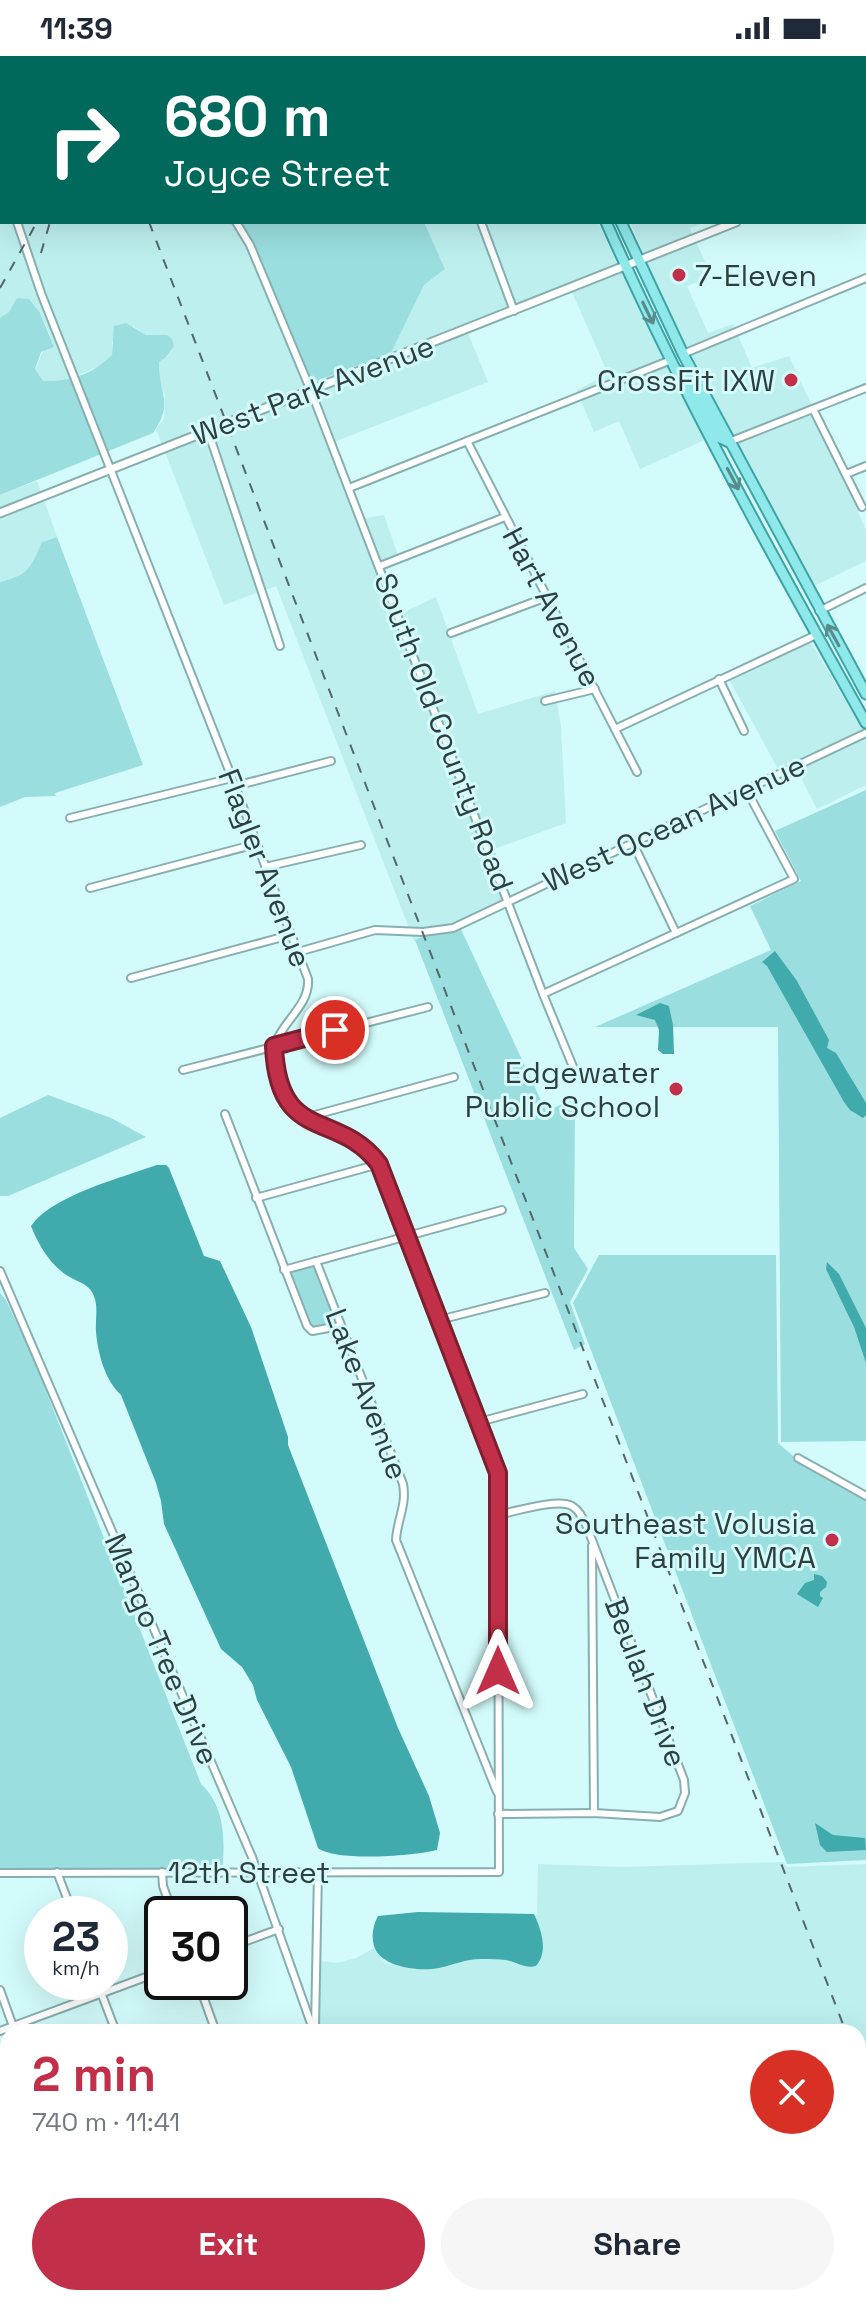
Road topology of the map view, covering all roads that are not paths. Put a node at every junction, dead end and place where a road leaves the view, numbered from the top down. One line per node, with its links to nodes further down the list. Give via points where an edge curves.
1 (18, 224): 21 (street, Flagler Avenue)
2 (237, 224): 15 (street, South Old County Road)
3 (482, 224): 10 (street)
4 (607, 224): 8 (main road)
5 (622, 224): 7 (main road)
6 (731, 224): 7 (street, West Park Avenue)
7 (639, 261): 8 (street, West Park Avenue); 11 (main road)
8 (626, 266): 10 (street, West Park Avenue); 12 (main road, one-way to 12)
9 (866, 278): 11 (street)
10 (514, 311): 15 (street, West Park Avenue)
11 (683, 354): 19 (main road)
12 (671, 360): 13 (main road); 18 (street)
13 (676, 370): 19 (main road, via 686,374 718,437); 25 (main road, one-way to 25)
14 (866, 388): 16 (street)
15 (311, 391): 17 (street, West Park Avenue); 23 (street, South Old County Road)
16 (813, 409): 19 (street); 22 (street)
17 (208, 431): 21 (street, West Park Avenue); 35 (street)
18 (467, 441): 23 (street); 27 (street, Hart Avenue)
19 (729, 442): 29 (main road)
20 (866, 466): 22 (street)
21 (109, 470): 26 (street, West Park Avenue); 46 (street, Flagler Avenue)
22 (846, 474): 24 (street)
23 (349, 488): 28 (street, South Old County Road)
24 (862, 507)
25 (749, 510): 29 (main road, via 761,517 786,561); 34 (main road)
26 (0, 513)
27 (505, 517): 28 (street); 31 (street, Hart Avenue)
28 (380, 566): 55 (street, South Old County Road)
29 (796, 566): 32 (main road)
30 (865, 591): 32 (street)
31 (547, 597): 33 (street); 37 (street, Hart Avenue)
32 (819, 611): 38 (main road, one-way to 32)
33 (451, 633)
34 (816, 635): 36 (street); 40 (main road)
35 (280, 646)
36 (719, 679): 41 (street); 42 (street)
37 (595, 689): 39 (street); 41 (street, Hart Avenue)
38 (866, 694)
39 (545, 701)
40 (866, 723)
41 (615, 729): 45 (street, Hart Avenue)
42 (744, 731)
43 (866, 733): 48 (street, West Ocean Avenue)
44 (331, 761): 47 (street)
45 (637, 772)
46 (232, 778): 47 (street, Flagler Avenue); 49 (street)
47 (235, 786): 51 (street, Flagler Avenue)
48 (746, 789): 50 (street, West Ocean Avenue); 56 (street, via 794,879)
49 (70, 818)
50 (633, 843): 55 (street, West Ocean Avenue); 56 (street)
51 (256, 844): 53 (street, Flagler Avenue); 54 (street)
52 (361, 845): 53 (street)
53 (265, 867): 57 (street, Flagler Avenue)
54 (90, 888)
55 (509, 901): 58 (street, West Ocean Avenue, via 453,928 375,930); 60 (street, South Old County Road)
56 (676, 933): 60 (street)
57 (290, 935): 58 (street, Flagler Avenue); 59 (street)
58 (298, 952): 62 (street, Flagler Avenue, via 309,989)
59 (131, 978)
60 (543, 994): 64 (street, South Old County Road)
61 (428, 1007): 62 (street)
62 (274, 1046): 63 (street); 67 (street, via 280,1086)
63 (183, 1070)
64 (576, 1074)
65 (454, 1077): 67 (street)
66 (225, 1114): 69 (street)
67 (304, 1118): 68 (street, via 359,1143)
68 (379, 1164): 69 (street); 71 (street)
69 (256, 1198): 73 (street)
70 (502, 1210): 71 (street)
71 (406, 1235): 72 (street); 76 (street)
72 (316, 1261): 73 (street); 77 (street, Lake Avenue)
73 (284, 1270): 77 (street, via 307,1326 318,1332)
74 (0, 1271): 87 (street, Mango Tree Drive)
75 (545, 1293): 76 (street)
76 (439, 1320): 79 (street)
77 (340, 1326): 84 (street, Lake Avenue, via 403,1484 405,1508 396,1540)
78 (583, 1394): 79 (street)
79 (479, 1422): 82 (street, via 498,1473)
80 (798, 1458): 81 (street)
81 (866, 1496)
82 (497, 1515): 83 (street, Beulah Drive, via 564,1504 580,1513); 84 (street)
83 (592, 1543): 85 (street); 85 (street, Beulah Drive, via 685,1793 678,1811 660,1817)
84 (499, 1796): 86 (street)
85 (594, 1813): 86 (street, Beulah Drive)
86 (498, 1814): 88 (street, 12th Street, via 499,1872)
87 (257, 1871): 88 (street, 12th Street); 90 (street, 12th Street); 94 (street, Mango Tree Drive)
88 (318, 1871): 105 (street)
89 (57, 1872): 90 (street, 12th Street); 91 (street, 12th Street); 92 (street)
90 (162, 1872): 93 (street)
91 (0, 1873)
92 (66, 1896)
93 (167, 1896)
94 (279, 1929): 95 (street); 104 (street, Mango Tree Drive)
95 (248, 1940)
96 (0, 1990): 100 (street)
97 (87, 2000): 101 (street)
98 (104, 2000): 102 (street)
99 (204, 2000): 103 (street)
100 (12, 2024)
101 (27, 2024)
102 (113, 2024)
103 (213, 2024)
104 (312, 2024)
105 (315, 2024)

